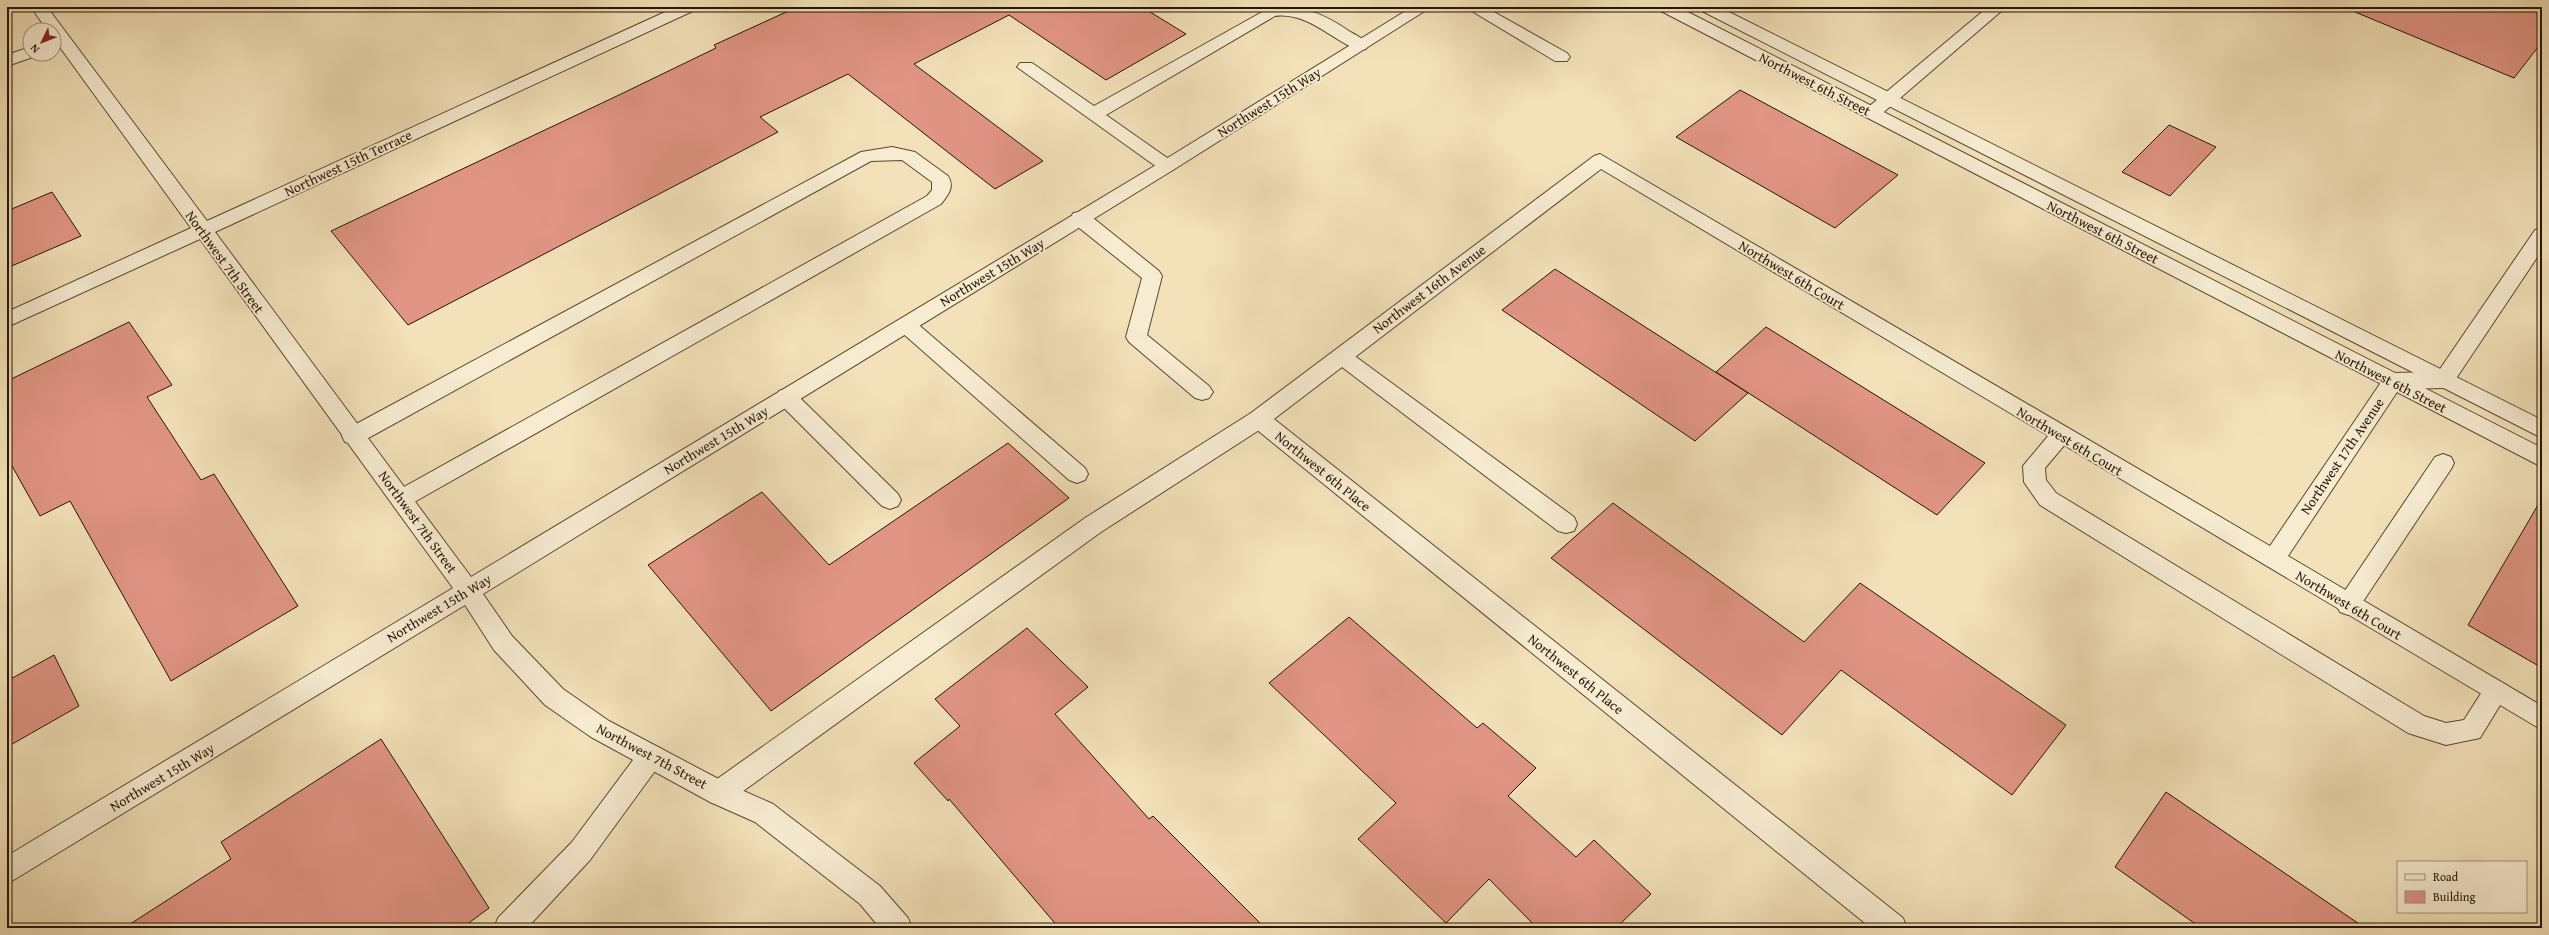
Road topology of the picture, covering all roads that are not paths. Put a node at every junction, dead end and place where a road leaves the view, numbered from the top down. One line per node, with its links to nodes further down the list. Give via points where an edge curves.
1 (39, 7): 8 (street, Northwest 7th Street)
2 (689, 7): 21 (street, Northwest 15th Terrace)
3 (1423, 7): 9 (street, Northwest 15th Way)
4 (1473, 7): 12 (street)
5 (1665, 7): 16 (street, Northwest 6th Street)
6 (1706, 7): 15 (street, Northwest 6th Street)
7 (1998, 7): 15 (street)
8 (47, 22)
9 (1360, 45): 17 (street, via 1303,10 1285,8 1271,12); 19 (street, Northwest 15th Way)
10 (62, 46): 21 (street, Northwest 7th Street)
11 (22, 55): 13 (street)
12 (1561, 57)
13 (7, 61)
14 (1026, 67): 17 (street)
15 (1889, 99): 16 (street); 26 (street, Northwest 6th Street)
16 (1872, 113): 27 (street, Northwest 6th Street)
17 (1094, 114): 19 (street)
18 (1600, 160): 25 (street, Northwest 16th Avenue); 33 (street, Northwest 6th Court)
19 (1167, 166): 20 (street, Northwest 15th Way)
20 (1080, 218): 24 (street, Northwest 15th Way); 28 (street, via 1152,276 1136,337)
21 (202, 230): 23 (street, Northwest 15th Terrace); 32 (street, Northwest 7th Street)
22 (2541, 238): 26 (street)
23 (7, 320)
24 (906, 325): 29 (street, Northwest 15th Way); 36 (street)
25 (1341, 356): 30 (street, Northwest 16th Avenue); 39 (street)
26 (2444, 380): 27 (street); 31 (street, Northwest 6th Street)
27 (2393, 381): 34 (street, Northwest 6th Street); 40 (street, Northwest 17th Avenue)
28 (1202, 392)
29 (786, 397): 38 (street); 41 (street, Northwest 15th Way)
30 (1259, 419): 46 (street, Northwest 16th Avenue, via 1093,525); 50 (street, Northwest 6th Place)
31 (2542, 430)
32 (354, 436): 37 (street, Northwest 7th Street); 37 (street, via 867,156 890,152 908,154 941,180 941,191 934,200)
33 (2061, 436): 40 (street, Northwest 6th Court); 43 (street, via 2034,466 2035,482 2048,499 2417,724 2446,734 2471,730)
34 (2542, 458)
35 (2443, 463): 42 (street)
36 (1077, 474)
37 (401, 499): 41 (street, Northwest 7th Street)
38 (890, 500)
39 (1566, 524)
40 (2273, 560): 42 (street, Northwest 6th Court)
41 (468, 590): 45 (street, Northwest 7th Street, via 503,642 554,698 600,729); 47 (street, Northwest 15th Way)
42 (2348, 605): 43 (street, Northwest 6th Court)
43 (2496, 692): 44 (street, Northwest 6th Court)
44 (2542, 719)
45 (651, 756): 46 (street, Northwest 7th Street); 48 (street, via 580,851)
46 (720, 793): 49 (street, Northwest 7th Street, via 764,813 870,895)
47 (7, 871)
48 (508, 928)
49 (898, 928)
50 (1893, 928)

